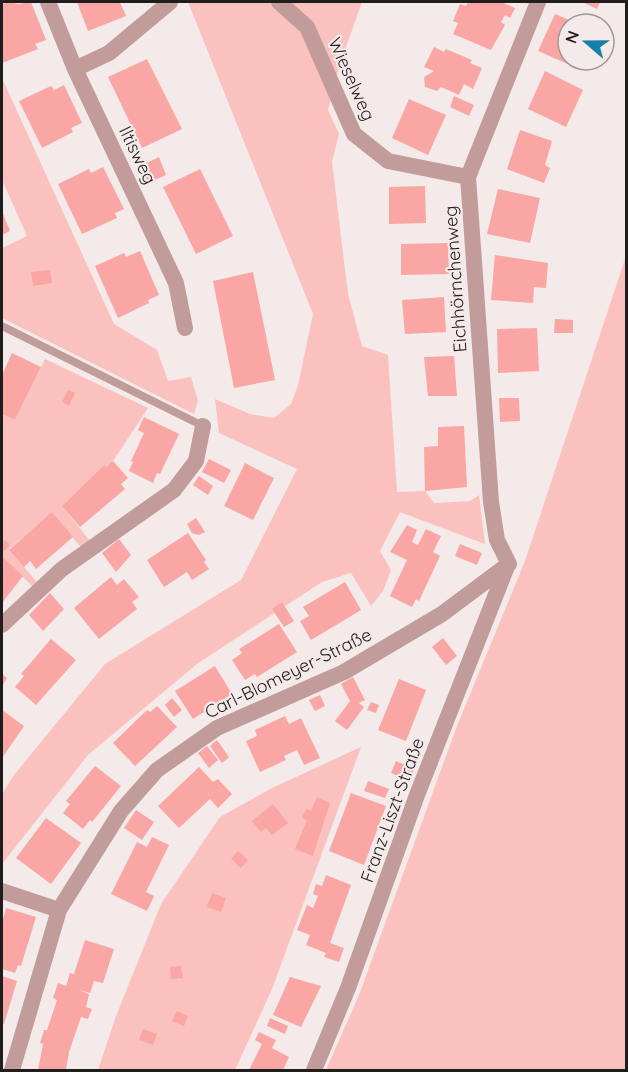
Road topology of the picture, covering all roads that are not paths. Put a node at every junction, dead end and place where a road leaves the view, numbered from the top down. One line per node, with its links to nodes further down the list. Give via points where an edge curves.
1 (48, 2): 5 (street, Iltisweg)
2 (170, 2): 5 (street, via 109,52)
3 (279, 2): 6 (street, Wieselweg, via 307,27 354,134 388,161)
4 (538, 2): 6 (street, Eichhörnchenweg)
5 (75, 69): 8 (street, Iltisweg, via 176,283)
6 (468, 177): 10 (street, Eichhörnchenweg, via 491,502 497,540)
7 (2, 326): 9 (lane)
8 (185, 328)
9 (203, 426): 11 (street, via 196,461 174,490 62,569)
10 (509, 564): 13 (street, Carl-Blomeyer-Straße, via 432,620 344,672 217,728 157,770 121,811); 15 (street, Franz-Liszt-Straße)
11 (2, 625)
12 (2, 891): 13 (street)
13 (59, 910): 14 (street, Carl-Blomeyer-Straße)
14 (12, 1071)
15 (314, 1071)

